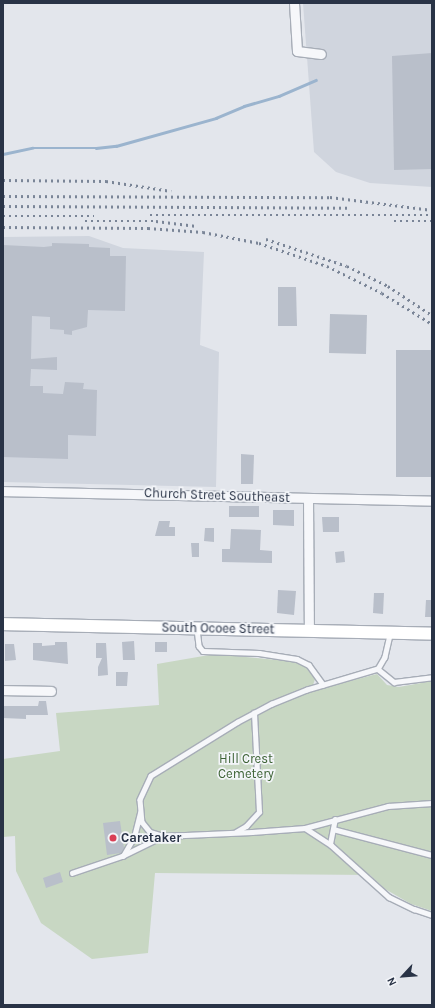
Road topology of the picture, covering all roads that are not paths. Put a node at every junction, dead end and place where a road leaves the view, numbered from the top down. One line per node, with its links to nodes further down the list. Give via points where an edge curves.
1 (294, 3): 2 (street, via 297,51)
2 (321, 54)
3 (3, 491): 4 (street, Church Street Southeast)
4 (308, 498): 5 (street, Church Street Southeast); 8 (street)
5 (432, 501)
6 (3, 624): 7 (street, South Ocoee Street)
7 (197, 629): 8 (street, South Ocoee Street); 13 (lane, via 199,646 203,651 259,653 297,659 309,665)
8 (308, 630): 9 (street, South Ocoee Street)
9 (391, 631): 10 (street, South Ocoee Street); 11 (lane, via 385,657)
10 (432, 634)
11 (378, 669): 12 (lane, via 394,682); 13 (lane)
12 (432, 677)
13 (323, 684): 16 (lane)
14 (3, 690): 15 (street)
15 (51, 691)
16 (254, 714): 18 (lane, via 151,776 140,800); 22 (lane, via 259,812)
17 (432, 803): 19 (lane, via 388,806)
18 (141, 809): 23 (lane, via 142,822 150,832); 25 (lane, via 134,837)
19 (335, 820): 20 (lane); 21 (lane)
20 (305, 828): 22 (lane); 24 (lane)
21 (333, 830): 24 (lane); 26 (lane)
22 (235, 833): 23 (lane)
23 (163, 836): 25 (lane)
24 (330, 844): 28 (lane, via 389,896)
25 (122, 856): 27 (lane)
26 (432, 856)
27 (72, 873)
28 (432, 915)

